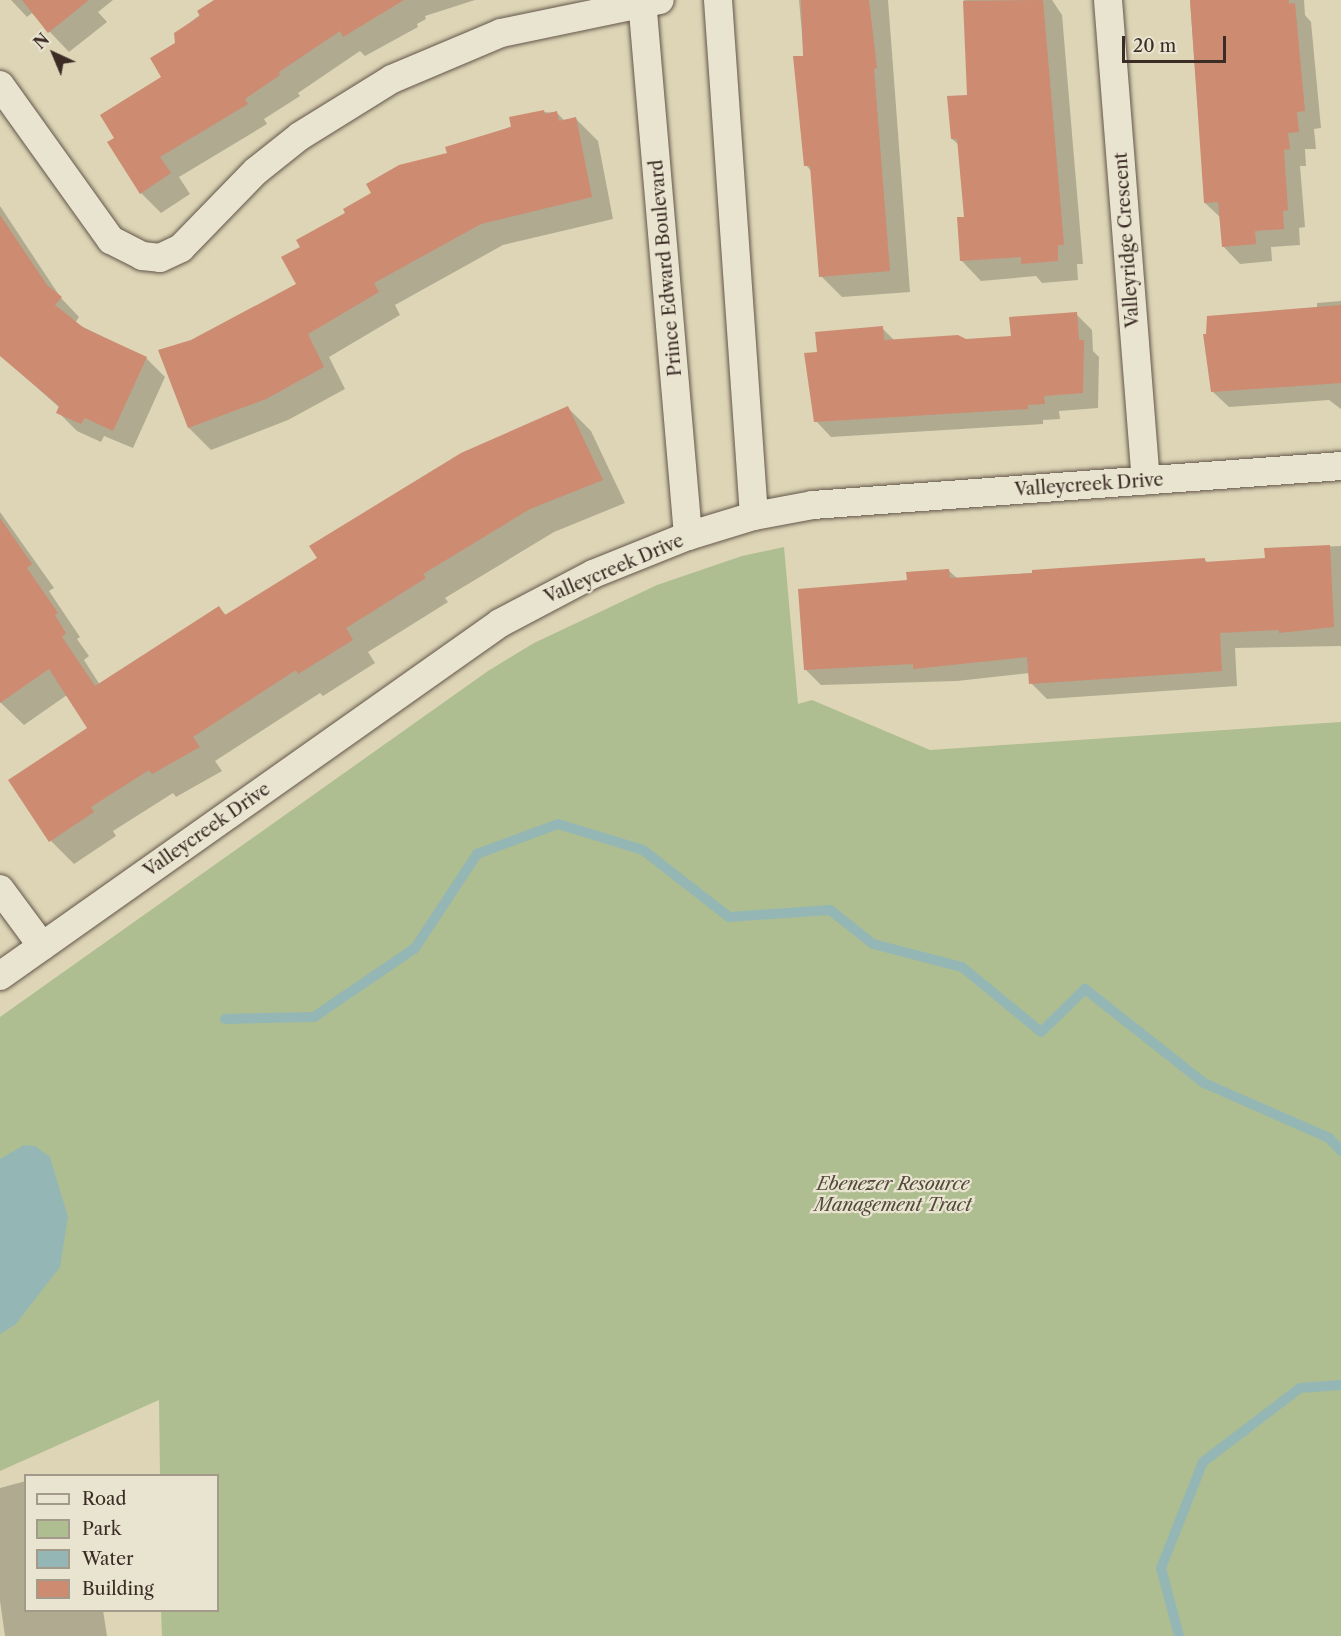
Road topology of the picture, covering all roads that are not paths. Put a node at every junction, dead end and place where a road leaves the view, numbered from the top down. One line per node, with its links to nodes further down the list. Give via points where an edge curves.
1 (718, 0): 7 (street)
2 (1108, 0): 6 (street, Valleyridge Crescent)
3 (648, 1): 4 (street, via 501,33 392,79 300,136 256,171 180,248 160,258 142,256 111,240); 8 (street, Prince Edward Boulevard)
4 (0, 85)
5 (1341, 466): 6 (street, Valleycreek Drive)
6 (1146, 481): 7 (street, Valleycreek Drive, via 813,505)
7 (754, 516): 8 (street, Valleycreek Drive)
8 (688, 536): 10 (street, Valleycreek Drive, via 593,574 500,623)
9 (0, 889): 10 (street)
10 (42, 946): 11 (street, Valleycreek Drive)
11 (0, 976)

